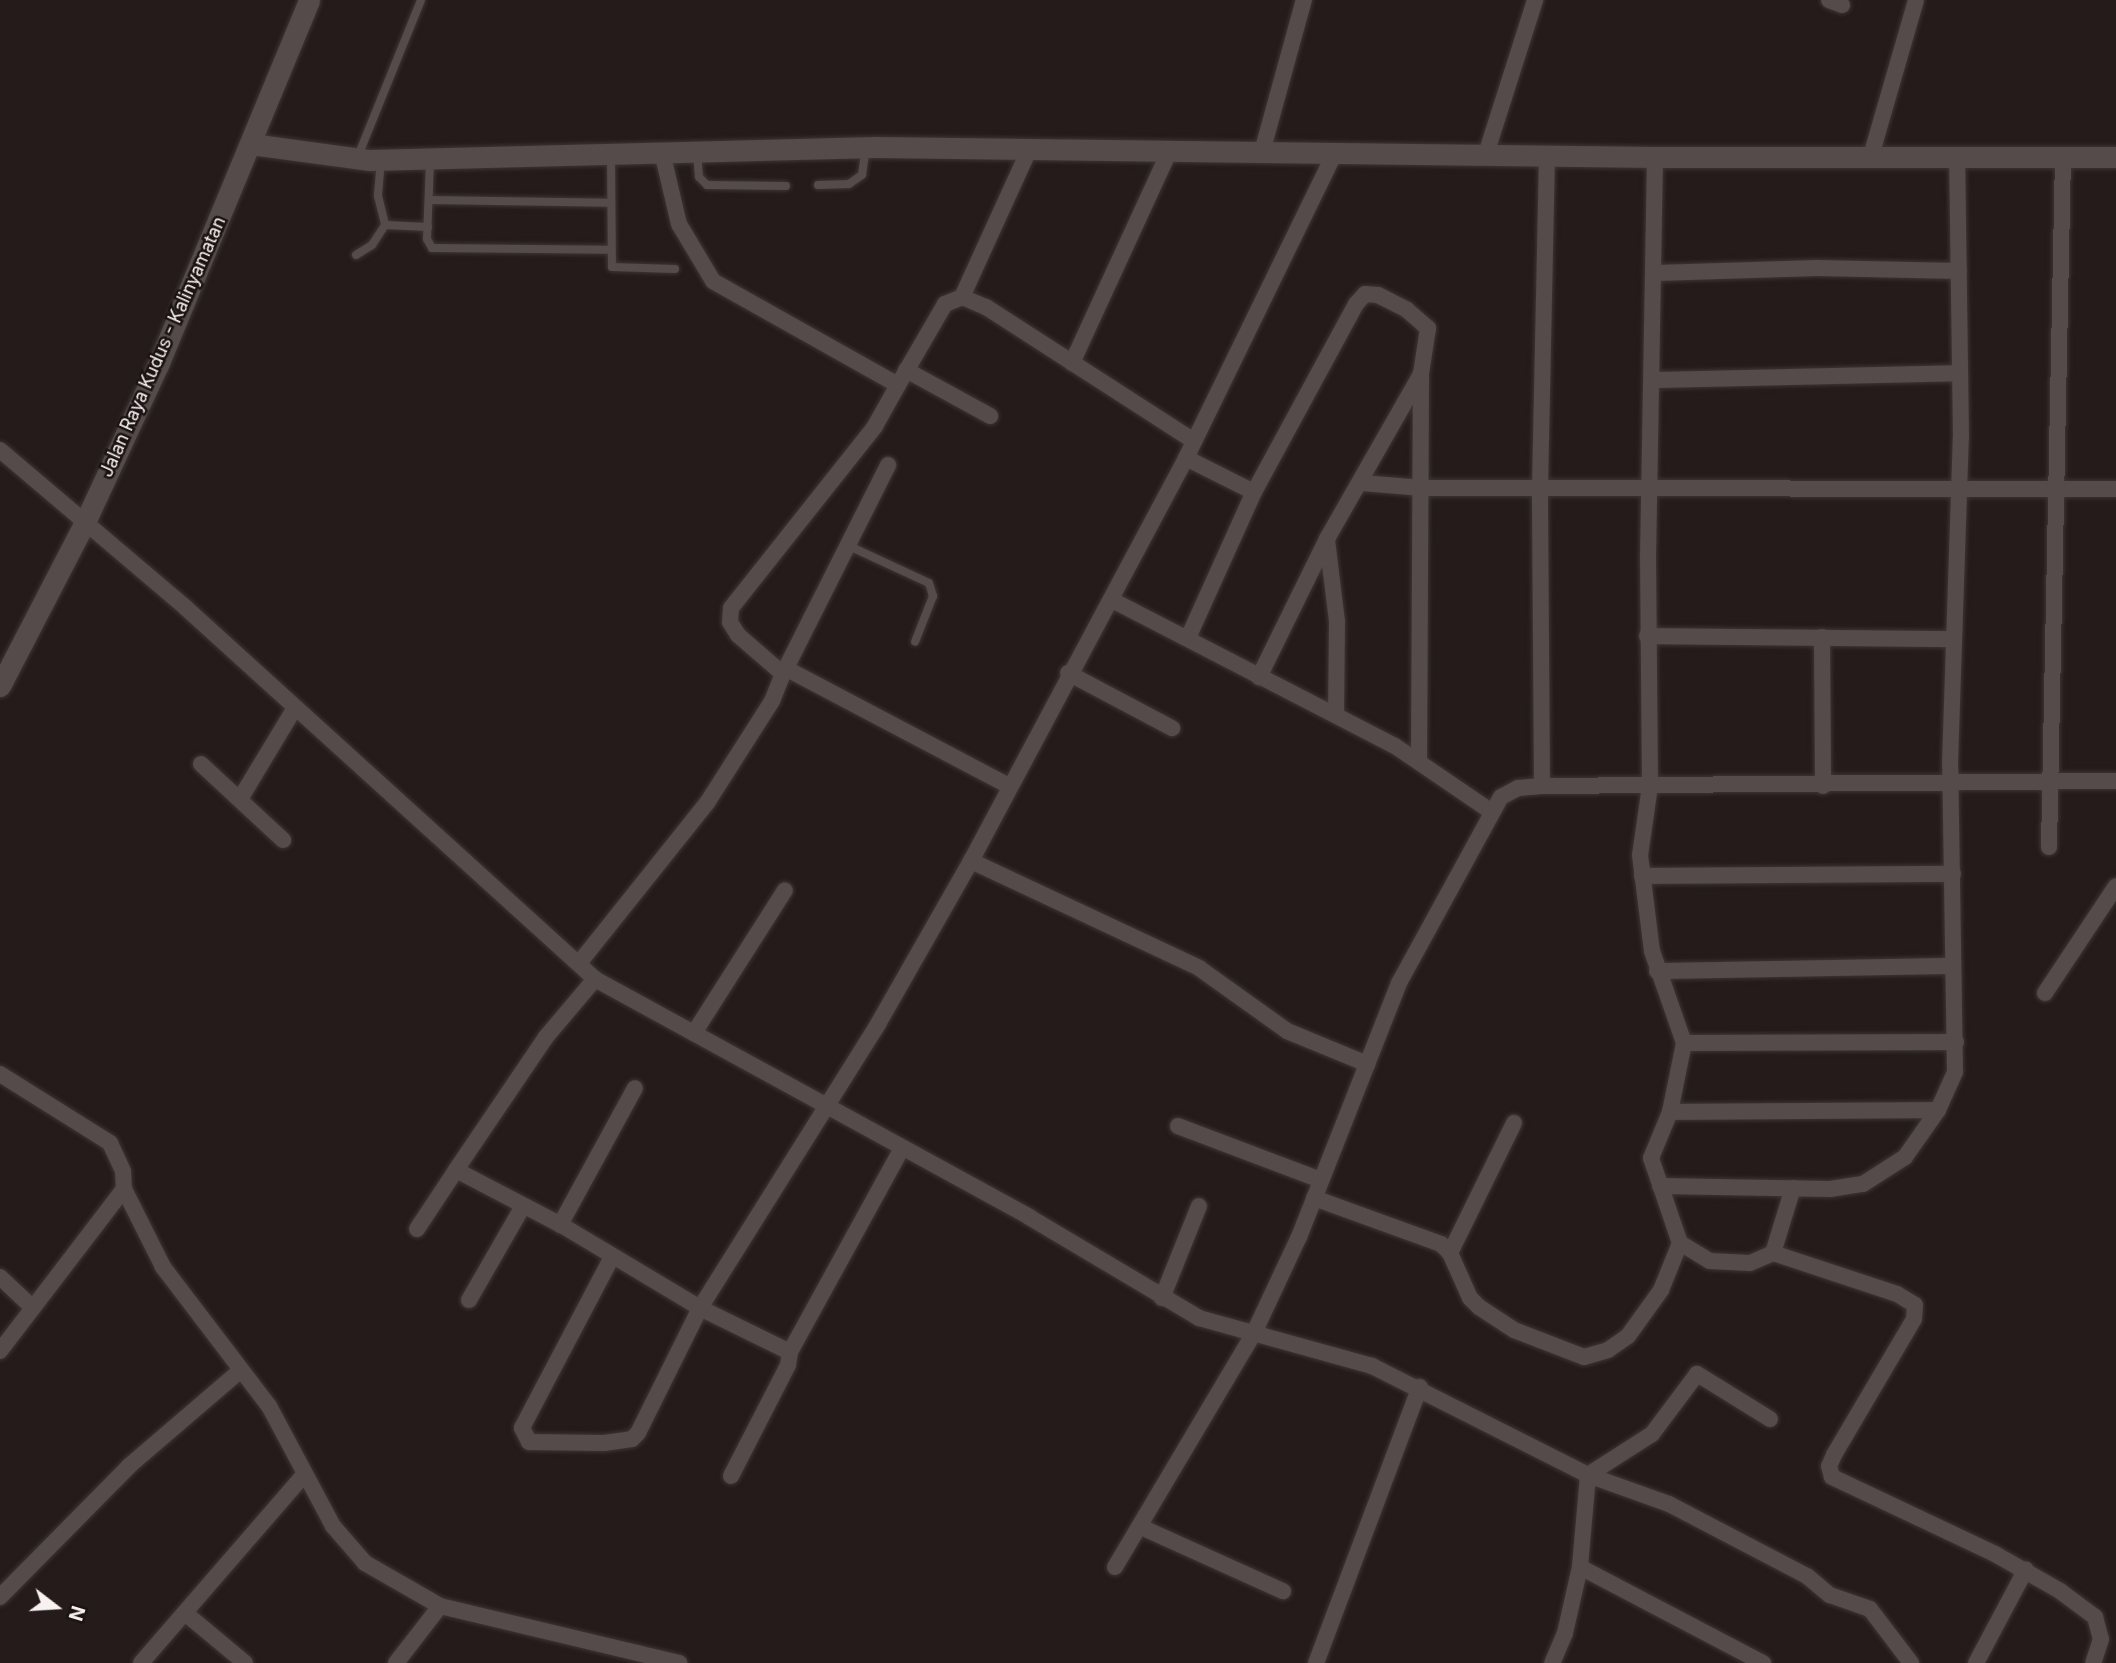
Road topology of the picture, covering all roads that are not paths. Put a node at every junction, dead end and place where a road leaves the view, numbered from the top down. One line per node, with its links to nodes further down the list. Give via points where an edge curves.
1 (309, 0): 6 (street, Jalan Raya Kudus - Kalinyamatan)
2 (421, 0): 22 (lane)
3 (1304, 0): 12 (street)
4 (1535, 0): 15 (street)
5 (1916, 0): 17 (street)
6 (251, 144): 22 (street); 56 (street, Jalan Raya Kudus - Kalinyamatan)
7 (866, 148): 8 (street); 9 (street); 25 (lane, via 862,175 849,184)
8 (1029, 150): 11 (street); 36 (street)
9 (697, 151): 10 (street); 26 (lane, via 699,177 707,185)
10 (662, 152): 14 (street); 42 (street, via 679,223 713,281)
11 (1169, 152): 12 (street); 37 (street)
12 (1262, 152): 13 (street)
13 (1335, 152): 15 (street); 44 (street)
14 (611, 154): 23 (street); 28 (lane)
15 (1486, 154): 16 (street)
16 (1547, 155): 18 (street); 50 (street)
17 (1871, 156): 18 (street); 21 (street)
18 (1655, 157): 35 (street)
19 (2063, 157): 20 (street); 21 (street); 54 (street)
20 (2116, 157)
21 (1957, 158): 34 (street)
22 (356, 159): 24 (street)
23 (430, 159): 24 (street); 27 (lane)
24 (381, 160): 29 (lane, via 378,196)
25 (818, 185)
26 (786, 186)
27 (429, 200): 28 (lane); 30 (lane)
28 (610, 203): 31 (lane)
29 (385, 225): 30 (lane); 32 (lane, via 372,245)
30 (428, 227): 31 (lane, via 428,246 432,248)
31 (609, 250): 33 (lane, via 612,267)
32 (356, 256)
33 (675, 269)
34 (1959, 271): 35 (street, via 1830,268); 39 (street)
35 (1656, 273): 41 (street)
36 (962, 297): 37 (street); 38 (street, via 944,304)
37 (1072, 363): 44 (street)
38 (906, 370): 42 (street); 43 (street)
39 (1959, 373): 41 (street); 52 (street)
40 (1421, 374): 48 (street); 49 (street); 55 (street, via 1428,328 1407,310 1365,294)
41 (1654, 380): 51 (street)
42 (898, 385): 65 (street, via 858,448 731,608 730,622 738,635)
43 (990, 416)
44 (1192, 440): 46 (street)
45 (0, 450): 56 (street)
46 (1186, 458): 55 (street); 59 (street)
47 (888, 465): 58 (street)
48 (1362, 483): 49 (street); 57 (street)
49 (1423, 488): 50 (street); 72 (street)
50 (1540, 488): 51 (street); 78 (street)
51 (1651, 488): 52 (street); 60 (street)
52 (1961, 489): 54 (street); 63 (street)
53 (2116, 489): 54 (street)
54 (2054, 490): 74 (street)
55 (1254, 492): 62 (street)
56 (85, 522): 68 (street, Jalan Raya Kudus - Kalinyamatan); 69 (street)
57 (1327, 540): 67 (street); 70 (street, via 1337,621)
58 (847, 545): 64 (lane, via 929,583 933,596); 65 (street)
59 (1112, 600): 62 (street); 66 (street)
60 (1647, 636): 61 (street); 79 (street)
61 (1822, 637): 63 (street); 80 (street)
62 (1188, 638): 67 (street)
63 (1952, 639): 76 (street)
64 (915, 642)
65 (785, 672): 77 (street); 90 (street, via 772,701 707,803)
66 (1068, 673): 71 (street); 77 (street)
67 (1259, 677): 70 (street)
68 (0, 686)
69 (295, 708): 81 (street); 90 (street)
70 (1336, 715): 72 (street)
71 (1172, 728)
72 (1419, 760): 82 (street)
73 (201, 764): 81 (street)
74 (2049, 781): 75 (street); 76 (street); 84 (street)
75 (2116, 781)
76 (1950, 785): 80 (street); 86 (street)
77 (1009, 786): 85 (street)
78 (1542, 786): 79 (street); 82 (street, via 1511,791)
79 (1650, 786): 80 (street); 87 (street, via 1640,836)
80 (1823, 786)
81 (240, 799): 83 (street)
82 (1492, 812): 98 (street, via 1415,949)
83 (283, 841)
84 (2049, 847)
85 (971, 861): 98 (street, via 1199,968 1287,1031); 101 (street, via 878,1024)
86 (1953, 874): 87 (street); 91 (street)
87 (1642, 876): 92 (street)
88 (2116, 886): 94 (street)
89 (785, 890): 95 (street)
90 (580, 962): 93 (street)
91 (1952, 966): 92 (street); 96 (street)
92 (1657, 971): 97 (street)
93 (594, 979): 95 (street); 107 (street, via 546,1037)
94 (2045, 993)
95 (694, 1033): 101 (street)
96 (1956, 1042): 97 (street); 102 (street, via 1955,1072)
97 (1684, 1043): 103 (street)
98 (1367, 1064): 108 (street)
99 (0, 1074): 111 (street, via 110,1143 123,1171)
100 (635, 1088): 115 (street)
101 (823, 1107): 106 (street); 125 (street)
102 (1938, 1110): 103 (street); 110 (street, via 1905,1157 1863,1184)
103 (1670, 1112): 109 (street, via 1651,1158)
104 (1514, 1123): 118 (street)
105 (1178, 1126): 108 (street)
106 (901, 1150): 122 (street, via 1029,1217); 128 (street)
107 (456, 1170): 113 (street); 116 (street)
108 (1321, 1180): 112 (street)
109 (1660, 1186): 110 (street); 117 (street)
110 (1793, 1188): 119 (street)
111 (124, 1189): 124 (street); 129 (street, via 163,1267)
112 (1314, 1198): 118 (street, via 1416,1232); 126 (street)
113 (523, 1206): 115 (street); 123 (street)
114 (1199, 1206): 122 (street)
115 (560, 1225): 120 (street)
116 (417, 1229)
117 (1680, 1243): 118 (street, via 1661,1290 1628,1336 1608,1350 1584,1357 1514,1330 1479,1307 1470,1298); 119 (street, via 1700,1257 1726,1263 1750,1264)
118 (1450, 1253)
119 (1773, 1253): 138 (street, via 1897,1294 1914,1305 1914,1319 1834,1455 1829,1466 1832,1477)
120 (612, 1257): 125 (street); 125 (street, via 522,1428 529,1442 604,1443 636,1436)
121 (0, 1276): 124 (street)
122 (1162, 1298): 126 (street, via 1199,1318)
123 (469, 1300)
124 (33, 1308): 127 (street)
125 (700, 1308): 128 (street)
126 (1253, 1335): 130 (street, via 1328,1351); 135 (street)
127 (0, 1352)
128 (790, 1352): 134 (street, via 788,1365)
129 (240, 1371): 133 (street, via 269,1406); 140 (street, via 129,1466)
130 (1420, 1387): 132 (street); 147 (street)
131 (1770, 1419): 132 (street, via 1697,1374 1652,1434)
132 (1588, 1475): 137 (street); 150 (street, via 1669,1504 1807,1576 1830,1595 1870,1609)
133 (303, 1476): 141 (street, via 348,1548 365,1563); 142 (street)
134 (731, 1476)
135 (1141, 1527): 136 (street); 139 (street)
136 (1115, 1567)
137 (1580, 1567): 148 (street, via 1565,1633); 149 (street)
138 (2026, 1569): 151 (street); 152 (street, via 2095,1617 2101,1639)
139 (1283, 1591)
140 (0, 1597)
141 (440, 1606): 143 (street); 146 (street)
142 (185, 1613): 144 (street); 145 (street)
143 (670, 1662)
144 (141, 1663)
145 (245, 1663)
146 (396, 1663)
147 (1316, 1663)
148 (1552, 1663)
149 (1763, 1663)
150 (1910, 1663)
151 (1976, 1663)
152 (2093, 1663)

